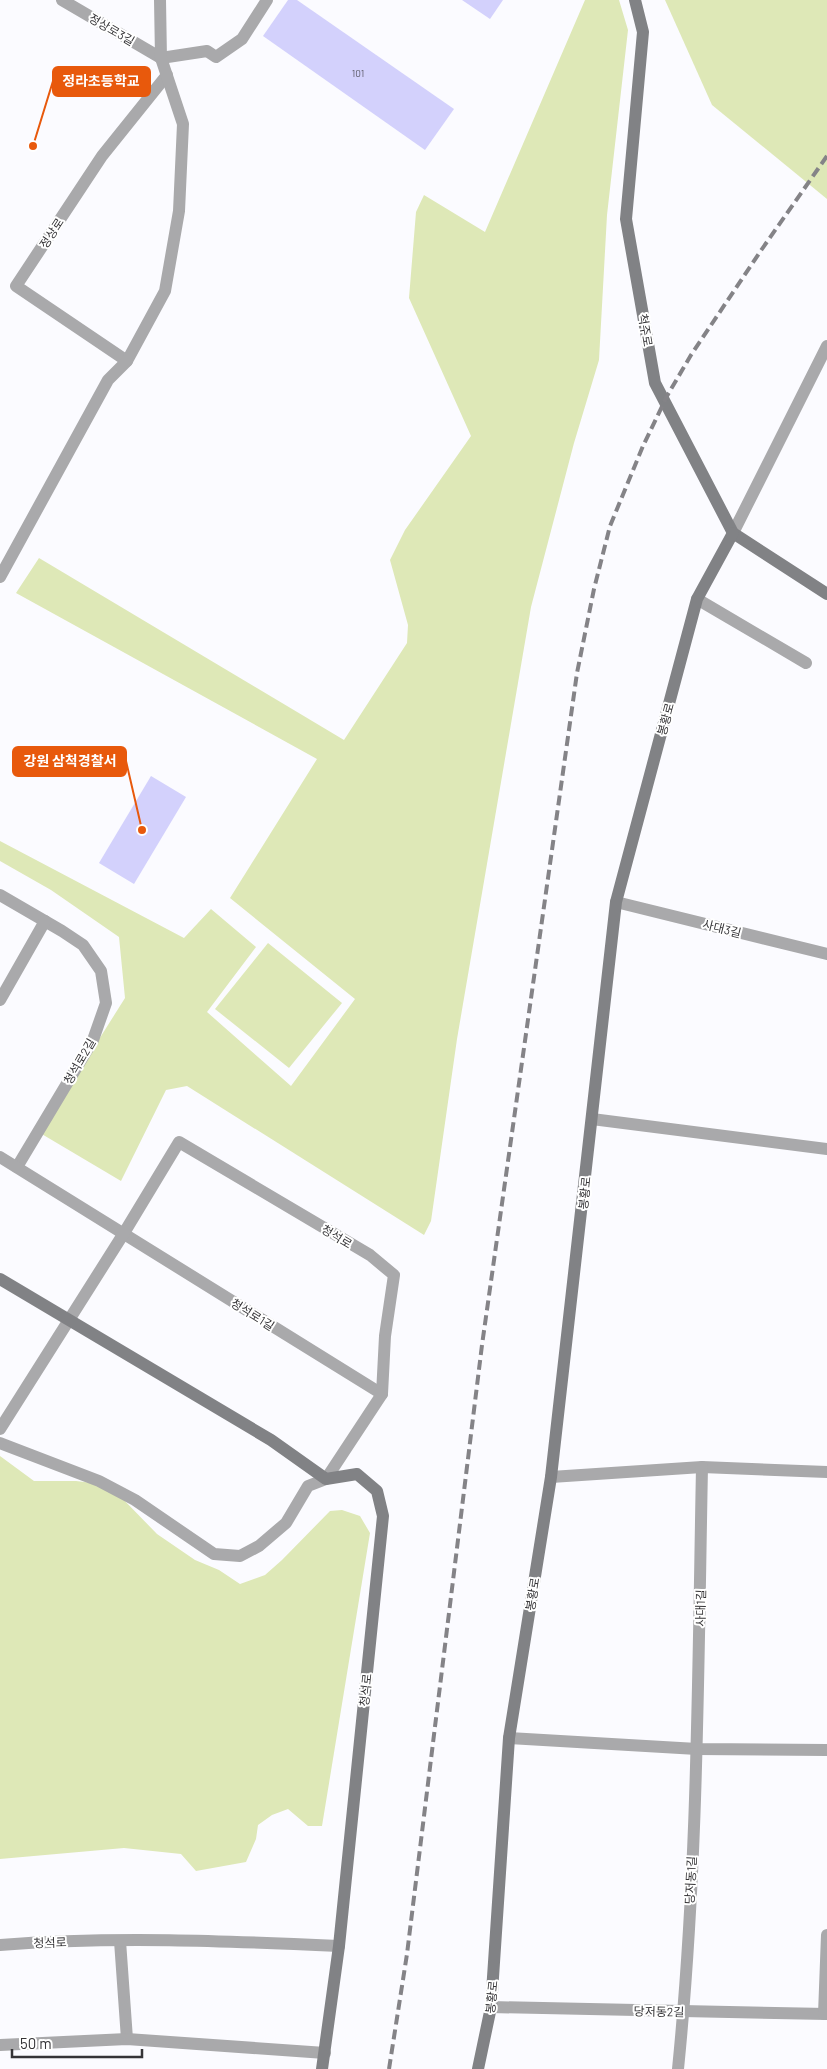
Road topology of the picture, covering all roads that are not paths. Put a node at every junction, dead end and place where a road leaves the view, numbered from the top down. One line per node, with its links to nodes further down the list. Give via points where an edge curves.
1 (62, 0): 5 (street, 정상로3길)
2 (160, 0): 5 (street)
3 (268, 0): 5 (street, via 242,39 216,57 206,51)
4 (635, 0): 9 (street, 척주로, via 643,32 626,218 655,383)
5 (161, 58): 6 (street)
6 (167, 74): 8 (street, via 183,124 179,212 165,291); 8 (street, 정상로, via 102,156 16,286)
7 (827, 346): 9 (street, 봉황로)
8 (127, 361): 10 (street, via 108,380)
9 (733, 533): 11 (street, 척주로); 12 (street, 봉황로)
10 (0, 577)
11 (827, 594)
12 (697, 599): 13 (street); 15 (street, 봉황로)
13 (806, 663)
14 (0, 895): 16 (street, 청석로2길)
15 (616, 902): 17 (street, 사대3길); 19 (street, 봉황로)
16 (45, 921): 18 (street); 22 (street, 청석로2길, via 83,945 101,971 106,1003 93,1040)
17 (827, 954)
18 (0, 1000)
19 (592, 1119): 20 (street); 31 (street, 봉황로)
20 (827, 1149)
21 (0, 1157): 22 (street)
22 (17, 1167): 23 (street, 청석로1길)
23 (124, 1233): 25 (street); 26 (street, 청석로1길); 26 (street, 청석로, via 179,1142 370,1255 394,1275 384,1336)
24 (0, 1279): 25 (street)
25 (69, 1320): 27 (street); 32 (street, via 270,1440)
26 (382, 1394): 32 (street, 청석로)
27 (0, 1429)
28 (0, 1443): 32 (street, 청석로, via 99,1481 135,1500 214,1554 240,1556 259,1546 286,1523 308,1486)
29 (702, 1467): 30 (street); 31 (street); 34 (street, 사대1길)
30 (827, 1472)
31 (551, 1477): 33 (street, 봉황로)
32 (326, 1479): 39 (street, 청석로, via 357,1474 377,1491 383,1516)
33 (509, 1738): 34 (street); 40 (street, 봉황로)
34 (697, 1749): 35 (street); 41 (street, 당저동1길)
35 (827, 1750)
36 (827, 1935): 42 (street)
37 (120, 1940): 38 (street, 청석로); 39 (street, 청석로); 43 (street)
38 (0, 1945)
39 (339, 1946): 45 (street, 청석로)
40 (491, 2007): 41 (street, 당저동2길); 47 (street, 봉황로)
41 (684, 2011): 42 (street, 당저동2길); 48 (street, 당저동1길)
42 (826, 2014)
43 (127, 2039): 44 (street); 45 (street)
44 (0, 2045)
45 (325, 2053): 46 (street, 청석로)
46 (322, 2069)
47 (478, 2069)
48 (678, 2069)

